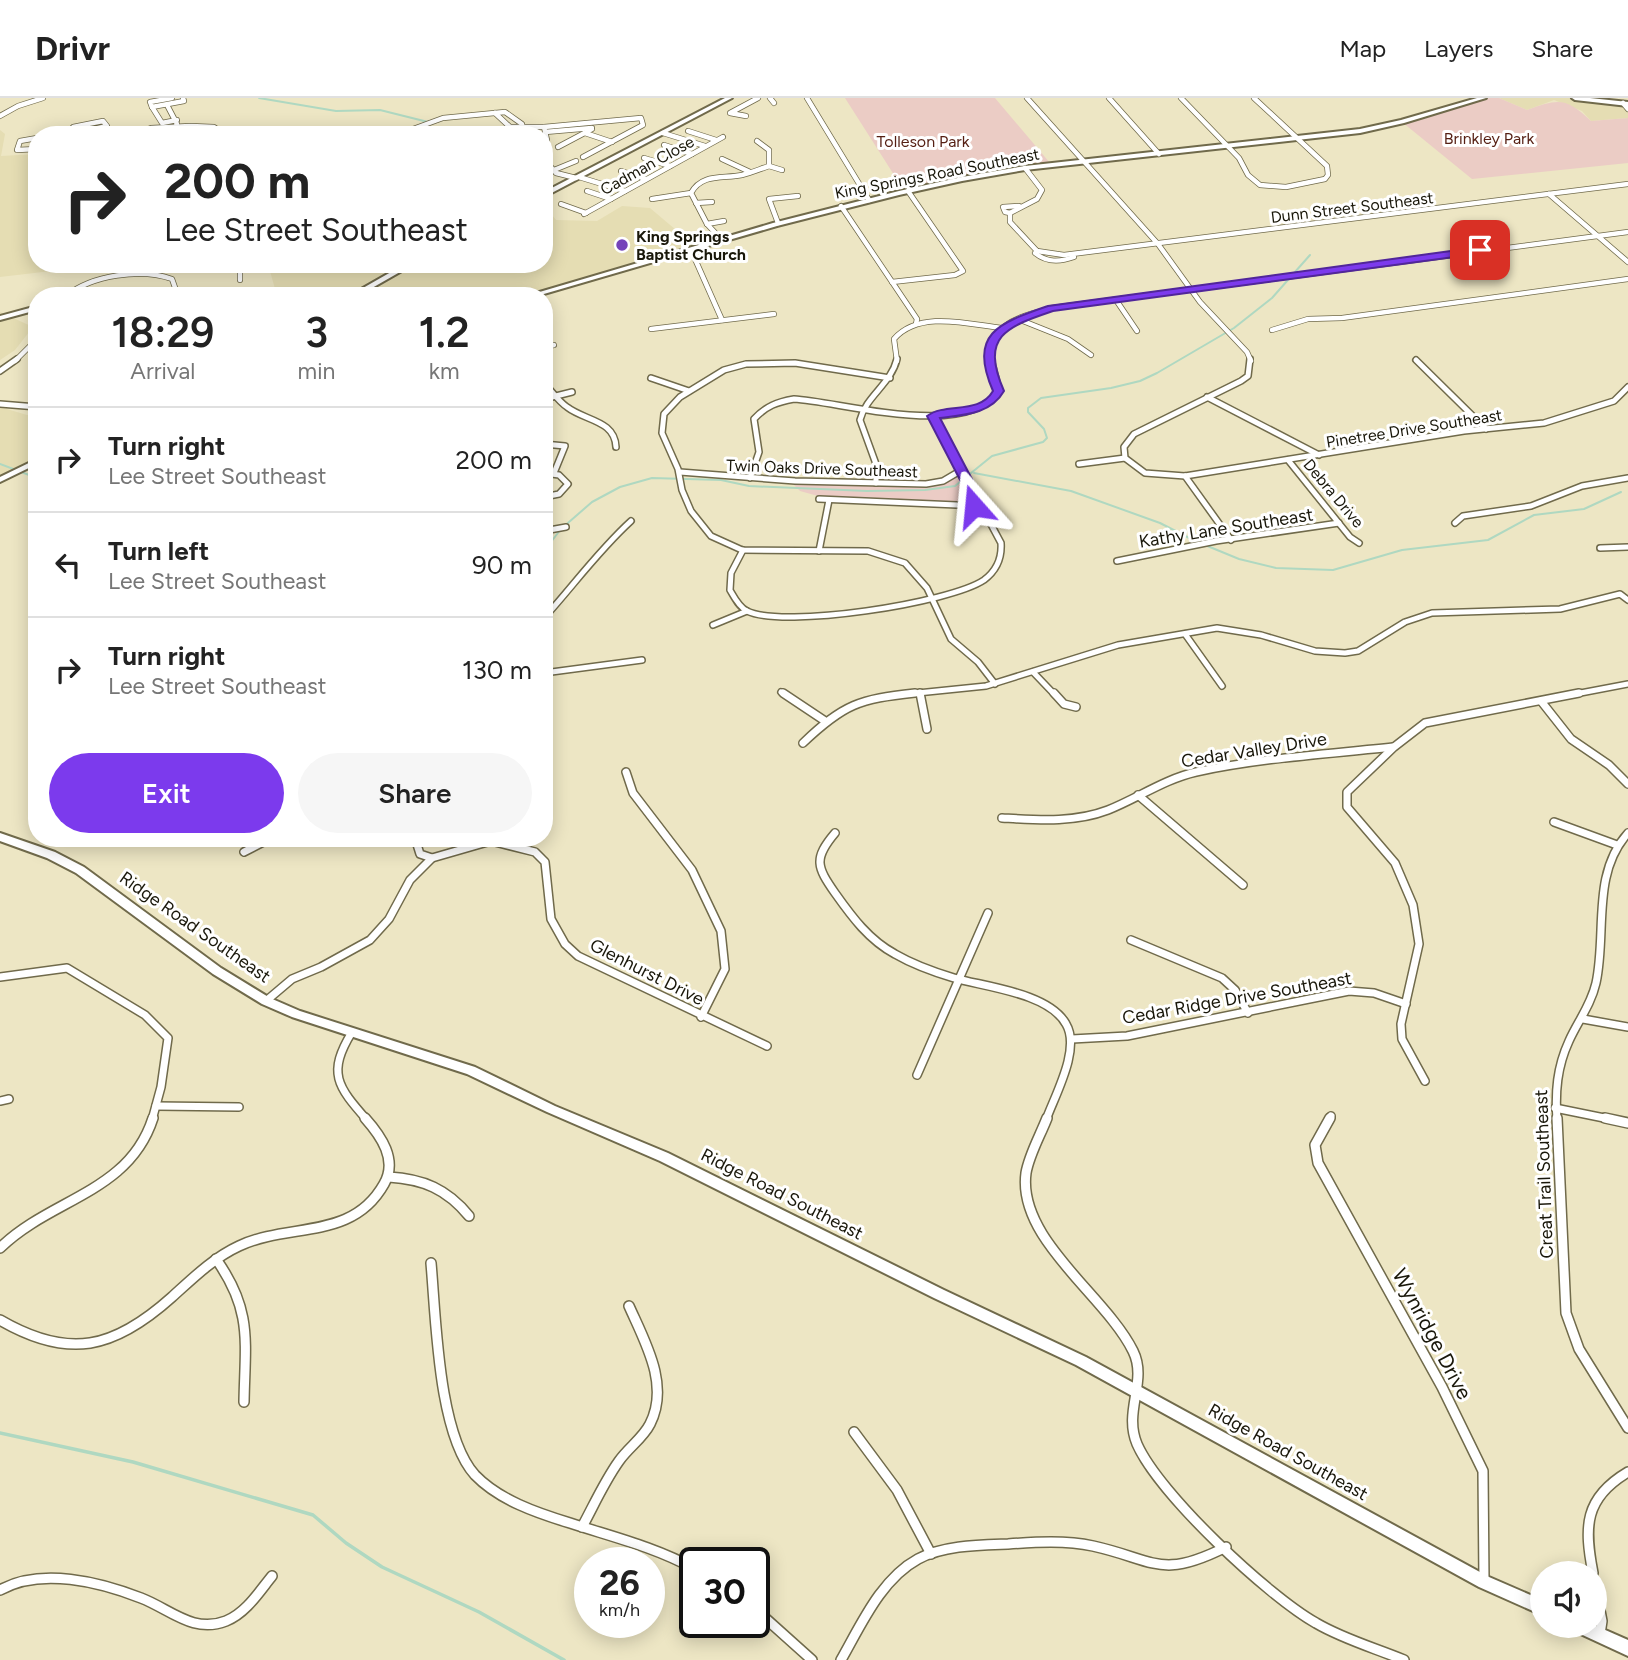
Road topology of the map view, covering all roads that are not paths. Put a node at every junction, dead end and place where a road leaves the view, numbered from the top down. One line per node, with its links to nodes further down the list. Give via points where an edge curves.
1 (43, 98): 22 (street)
2 (172, 98): 19 (street, via 150,102)
3 (183, 98): 18 (street)
4 (758, 98): 16 (street)
5 (771, 98): 15 (street)
6 (807, 98): 78 (street)
7 (1027, 98): 57 (street)
8 (1109, 98): 50 (street)
9 (1181, 98): 47 (street)
10 (1254, 98): 40 (street)
11 (1483, 98): 40 (street, King Springs Road Southeast, via 1385,126)
12 (1575, 98): 17 (street)
13 (1593, 98): 17 (street)
14 (728, 99): 16 (street); 38 (street)
15 (774, 103)
16 (743, 104): 21 (street)
17 (1627, 104)
18 (167, 105): 19 (street); 25 (street)
19 (152, 107): 25 (street, via 162,123)
20 (495, 113): 30 (street, via 436,119); 31 (street); 32 (street, via 507,112)
21 (732, 114): 23 (street); 24 (street)
22 (0, 116)
23 (746, 116)
24 (725, 118)
25 (177, 120): 29 (street)
26 (592, 121): 33 (street); 34 (street); 44 (street, via 641,118 643,125)
27 (78, 126): 28 (street, via 103,121)
28 (104, 126)
29 (178, 126)
30 (420, 126)
31 (508, 126)
32 (522, 126)
33 (553, 128)
34 (592, 128): 35 (street); 37 (street)
35 (553, 129)
36 (688, 131): 42 (street)
37 (585, 133): 44 (street); 48 (street)
38 (663, 133): 46 (street); 65 (street)
39 (723, 137): 42 (street, Cadman Close)
40 (1297, 139): 47 (street, King Springs Road Southeast); 47 (street, via 1327,166 1325,179 1286,187 1260,185)
41 (28, 140): 49 (street, via 20,141 17,150)
42 (716, 140): 46 (street, Cadman Close)
43 (757, 141): 56 (street, via 769,150)
44 (612, 142): 52 (street)
45 (664, 145): 51 (street)
46 (706, 146): 51 (street, Cadman Close)
47 (1228, 146): 50 (street, King Springs Road Southeast)
48 (558, 147)
49 (28, 149)
50 (1159, 153): 57 (street, King Springs Road Southeast)
51 (692, 154): 58 (street, Cadman Close)
52 (583, 156)
53 (644, 158): 58 (street)
54 (722, 159): 63 (street)
55 (576, 161): 60 (street)
56 (769, 161): 61 (street); 63 (street)
57 (1083, 161): 59 (street, King Springs Road Southeast); 91 (street)
58 (670, 166): 66 (street, Cadman Close)
59 (1026, 168): 72 (street, King Springs Road Southeast); 83 (street, via 1042,190 1037,199)
60 (554, 170): 65 (street)
61 (782, 170)
62 (621, 171): 66 (street)
63 (750, 173): 67 (street)
64 (694, 176): 67 (street)
65 (577, 177): 69 (street); 71 (street)
66 (646, 179): 71 (street, Cadman Close)
67 (701, 180): 73 (street)
68 (1628, 184): 74 (street, Dunn Street Southeast)
69 (553, 190)
70 (587, 191): 76 (street)
71 (625, 191): 76 (street, Cadman Close)
72 (908, 191): 78 (street, King Springs Road Southeast); 98 (street, via 963,271)
73 (691, 193): 77 (street, via 663,193); 80 (street)
74 (1549, 194): 89 (street); 91 (street, Dunn Street Southeast)
75 (798, 196): 86 (street, via 769,199)
76 (611, 199): 81 (street, Cadman Close, via 585,213)
77 (652, 199)
78 (869, 200): 82 (street, King Springs Road Southeast)
79 (712, 202): 80 (street)
80 (696, 203): 87 (street)
81 (561, 204)
82 (841, 206): 86 (street, King Springs Road Southeast); 98 (street)
83 (1021, 206): 84 (street); 84 (street, via 1003,207)
84 (1010, 213): 91 (street, Dunn Street Southeast, via 1010,222 1035,253 1049,261)
85 (724, 221): 87 (street)
86 (778, 223): 90 (street, King Springs Road Southeast)
87 (707, 224): 90 (street)
88 (1628, 232): 89 (street)
89 (1600, 236): 93 (street); 103 (street)
90 (722, 239): 92 (street, King Springs Road Southeast)
91 (1158, 244): 103 (street)
92 (691, 250): 102 (street, King Springs Road Southeast); 109 (street)
93 (1628, 262)
94 (240, 273): 97 (street)
95 (394, 273): 101 (street)
96 (1628, 279): 113 (street, via 1308,319)
97 (240, 280)
98 (892, 282): 110 (street, via 917,318)
99 (77, 287): 100 (street, via 155,274 172,279)
100 (175, 287)
101 (369, 287)
102 (553, 289)
103 (1193, 289): 104 (street); 127 (street, via 1251,361 1248,376)
104 (1116, 300): 108 (street, via 1051,308); 114 (street)
105 (28, 311): 107 (street)
106 (774, 314): 109 (street)
107 (0, 318)
108 (1018, 319): 111 (street); 116 (street, via 1068,339)
109 (722, 320): 112 (street)
110 (916, 324): 111 (street); 120 (street, via 901,328 894,339 898,359)
111 (1001, 328): 131 (street, via 988,354 999,391 994,399 974,410)
112 (651, 329)
113 (1272, 330)
114 (1137, 331)
115 (28, 349): 118 (street)
116 (1091, 355)
117 (1416, 360): 132 (street)
118 (0, 371)
119 (650, 377): 122 (street)
120 (890, 378): 122 (street, via 816,364 783,363 721,371); 130 (street)
121 (1628, 387): 132 (street, Pinetree Drive Southeast, via 1614,401 1584,412)
122 (689, 391): 141 (street, via 662,418 665,443)
123 (553, 392): 125 (street)
124 (572, 392): 125 (street)
125 (557, 396): 126 (street); 134 (street, via 580,416 611,429)
126 (553, 397)
127 (1208, 397): 135 (street, Pinetree Drive Southeast); 136 (street, via 1133,434 1124,447)
128 (0, 404): 129 (street)
129 (28, 406)
130 (862, 411): 131 (street); 144 (street, via 801,400 764,408 754,419 759,452); 147 (street, via 860,423 873,452)
131 (933, 416): 140 (street)
132 (1486, 429): 135 (street, Pinetree Drive Southeast)
133 (553, 445): 142 (street, via 565,446)
134 (616, 447)
135 (1319, 455): 137 (street)
136 (1125, 458): 138 (street); 143 (street, via 1150,475)
137 (1288, 460): 143 (street); 153 (street, Debra Drive)
138 (1079, 464)
139 (28, 466): 146 (street)
140 (960, 471): 147 (street, Twin Oaks Drive Southeast, via 932,484); 151 (street)
141 (680, 472): 144 (street, Twin Oaks Drive Southeast); 161 (street, via 681,489 698,524 713,538)
142 (554, 473): 148 (street, via 567,480 567,488)
143 (1185, 476): 157 (street)
144 (750, 478): 147 (street, Twin Oaks Drive Southeast)
145 (1628, 478): 154 (street, via 1582,486 1531,506 1463,516)
146 (0, 480)
147 (876, 483)
148 (553, 495)
149 (819, 499): 150 (street)
150 (829, 500): 151 (street); 162 (street)
151 (980, 506): 164 (street, via 1001,543 1000,561 976,585)
152 (631, 522): 166 (street)
153 (1339, 523): 157 (street, Kathy Lane Southeast); 158 (street, Debra Drive)
154 (1455, 523)
155 (566, 527): 156 (street)
156 (553, 529)
157 (1231, 540): 163 (street, Kathy Lane Southeast)
158 (1359, 543)
159 (1628, 547): 160 (street)
160 (1600, 548)
161 (743, 550): 162 (street); 167 (street, via 729,585)
162 (819, 551): 164 (street, via 897,559 915,572)
163 (1117, 561)
164 (931, 597): 167 (street, via 792,618); 173 (street, via 956,646 978,661)
165 (1628, 600): 169 (street, via 1620,594 1548,610 1432,613 1405,622 1359,651 1345,653 1315,651 1232,629)
166 (553, 608)
167 (747, 611): 168 (street)
168 (713, 625)
169 (1185, 634): 172 (street, via 1099,649); 175 (street)
170 (642, 660): 171 (street)
171 (553, 672)
172 (1033, 672): 173 (street); 179 (street, via 1064,704)
173 (995, 684): 177 (street)
174 (1628, 684): 178 (street)
175 (1222, 686)
176 (781, 692): 180 (street)
177 (920, 694): 180 (street, via 850,705); 181 (street)
178 (1541, 701): 183 (street, via 1425,723); 185 (street, via 1571,739)
179 (1076, 707)
180 (825, 722): 182 (street)
181 (927, 729)
182 (803, 743)
183 (1394, 747): 186 (street, Cedar Valley Drive, via 1195,772); 207 (street, via 1352,786 1345,800 1354,818 1395,863 1413,905 1419,944)
184 (626, 772): 209 (street, via 635,799 677,848 722,928 725,971)
185 (1628, 783)
186 (1138, 795): 187 (street, Cedar Valley Drive, via 1082,818); 201 (street)
187 (1002, 818)
188 (1554, 822): 192 (street)
189 (1628, 833): 192 (street, Creat Trail Southeast)
190 (835, 834): 205 (street, via 823,846 819,869 850,914 876,942 910,962)
191 (0, 837): 193 (street, Ridge Road Southeast)
192 (1617, 845): 210 (street, Creat Trail Southeast, via 1602,902 1596,982)
193 (28, 847)
194 (28, 847): 206 (street, Ridge Road Southeast, via 80,870 217,971)
195 (254, 847): 199 (street)
196 (416, 847): 200 (street, via 420,854)
197 (470, 847): 200 (street, Glenhurst Drive)
198 (520, 847): 209 (street, Glenhurst Drive, via 545,862 551,919 565,944 578,956)
199 (244, 852)
200 (432, 858): 206 (street, via 410,880 389,919 370,940 292,979)
201 (1243, 886)
202 (988, 914): 205 (street)
203 (1131, 940): 208 (street, via 1222,978)
204 (0, 977): 217 (street, via 67,968 145,1015 168,1038)
205 (958, 978): 213 (street, via 1049,1006 1064,1018); 215 (street)
206 (266, 1001): 212 (street, Ridge Road Southeast)
207 (1406, 1004): 208 (street, Cedar Ridge Drive Southeast, via 1374,993 1349,991); 216 (street, via 1402,1039)
208 (1248, 1013): 213 (street, Cedar Ridge Drive Southeast, via 1127,1036)
209 (701, 1017): 214 (street, Glenhurst Drive)
210 (1583, 1020): 211 (street); 219 (street, Creat Trail Southeast, via 1569,1041 1555,1086)
211 (1628, 1027)
212 (352, 1032): 222 (street, via 336,1056 335,1076 388,1151); 229 (street, Ridge Road Southeast, via 471,1070 664,1157)
213 (1072, 1039): 229 (street, via 1025,1174 1026,1196 1047,1239 1130,1345 1138,1364)
214 (767, 1046)
215 (917, 1075)
216 (1425, 1082)
217 (156, 1106): 218 (street); 224 (street, via 142,1145 126,1166 21,1229)
218 (239, 1107)
219 (1555, 1108): 221 (street); 231 (street, Creat Trail Southeast, via 1566,1313 1579,1349)
220 (1331, 1116): 240 (street, Wynridge Drive, via 1315,1145 1318,1163 1443,1387 1483,1471)
221 (1628, 1123)
222 (388, 1177): 223 (street, via 428,1182 447,1191); 225 (street, via 365,1210 347,1222 266,1236)
223 (470, 1216)
224 (0, 1248)
225 (216, 1259): 228 (street, via 149,1315 108,1341 64,1346); 230 (street, via 240,1305)
226 (430, 1263): 234 (street, via 446,1398 468,1467 515,1500)
227 (629, 1306): 234 (street, via 651,1356 656,1406 651,1422 622,1457)
228 (0, 1320)
229 (1136, 1390): 235 (street, via 1131,1414 1139,1448 1157,1478); 240 (street, Ridge Road Southeast)
230 (244, 1402)
231 (1628, 1428)
232 (854, 1432): 236 (street, via 885,1467)
233 (1628, 1472): 237 (street, via 1604,1487 1590,1510)
234 (582, 1527): 238 (street)
235 (1226, 1547): 236 (street, via 1177,1566 1160,1566 1084,1544 987,1544); 248 (street, via 1248,1571 1316,1623)
236 (931, 1554): 247 (street, via 919,1558 888,1585)
237 (1591, 1561)
238 (679, 1562)
239 (272, 1576): 241 (street, via 230,1619 206,1626 187,1624 142,1598 67,1581 27,1579)
240 (1484, 1582): 242 (street, Ridge Road Southeast)
241 (0, 1590)
242 (1530, 1603)
243 (770, 1622): 246 (street)
244 (1605, 1638): 245 (street)
245 (1628, 1648)
246 (812, 1660)
247 (841, 1660)
248 (1404, 1660)

